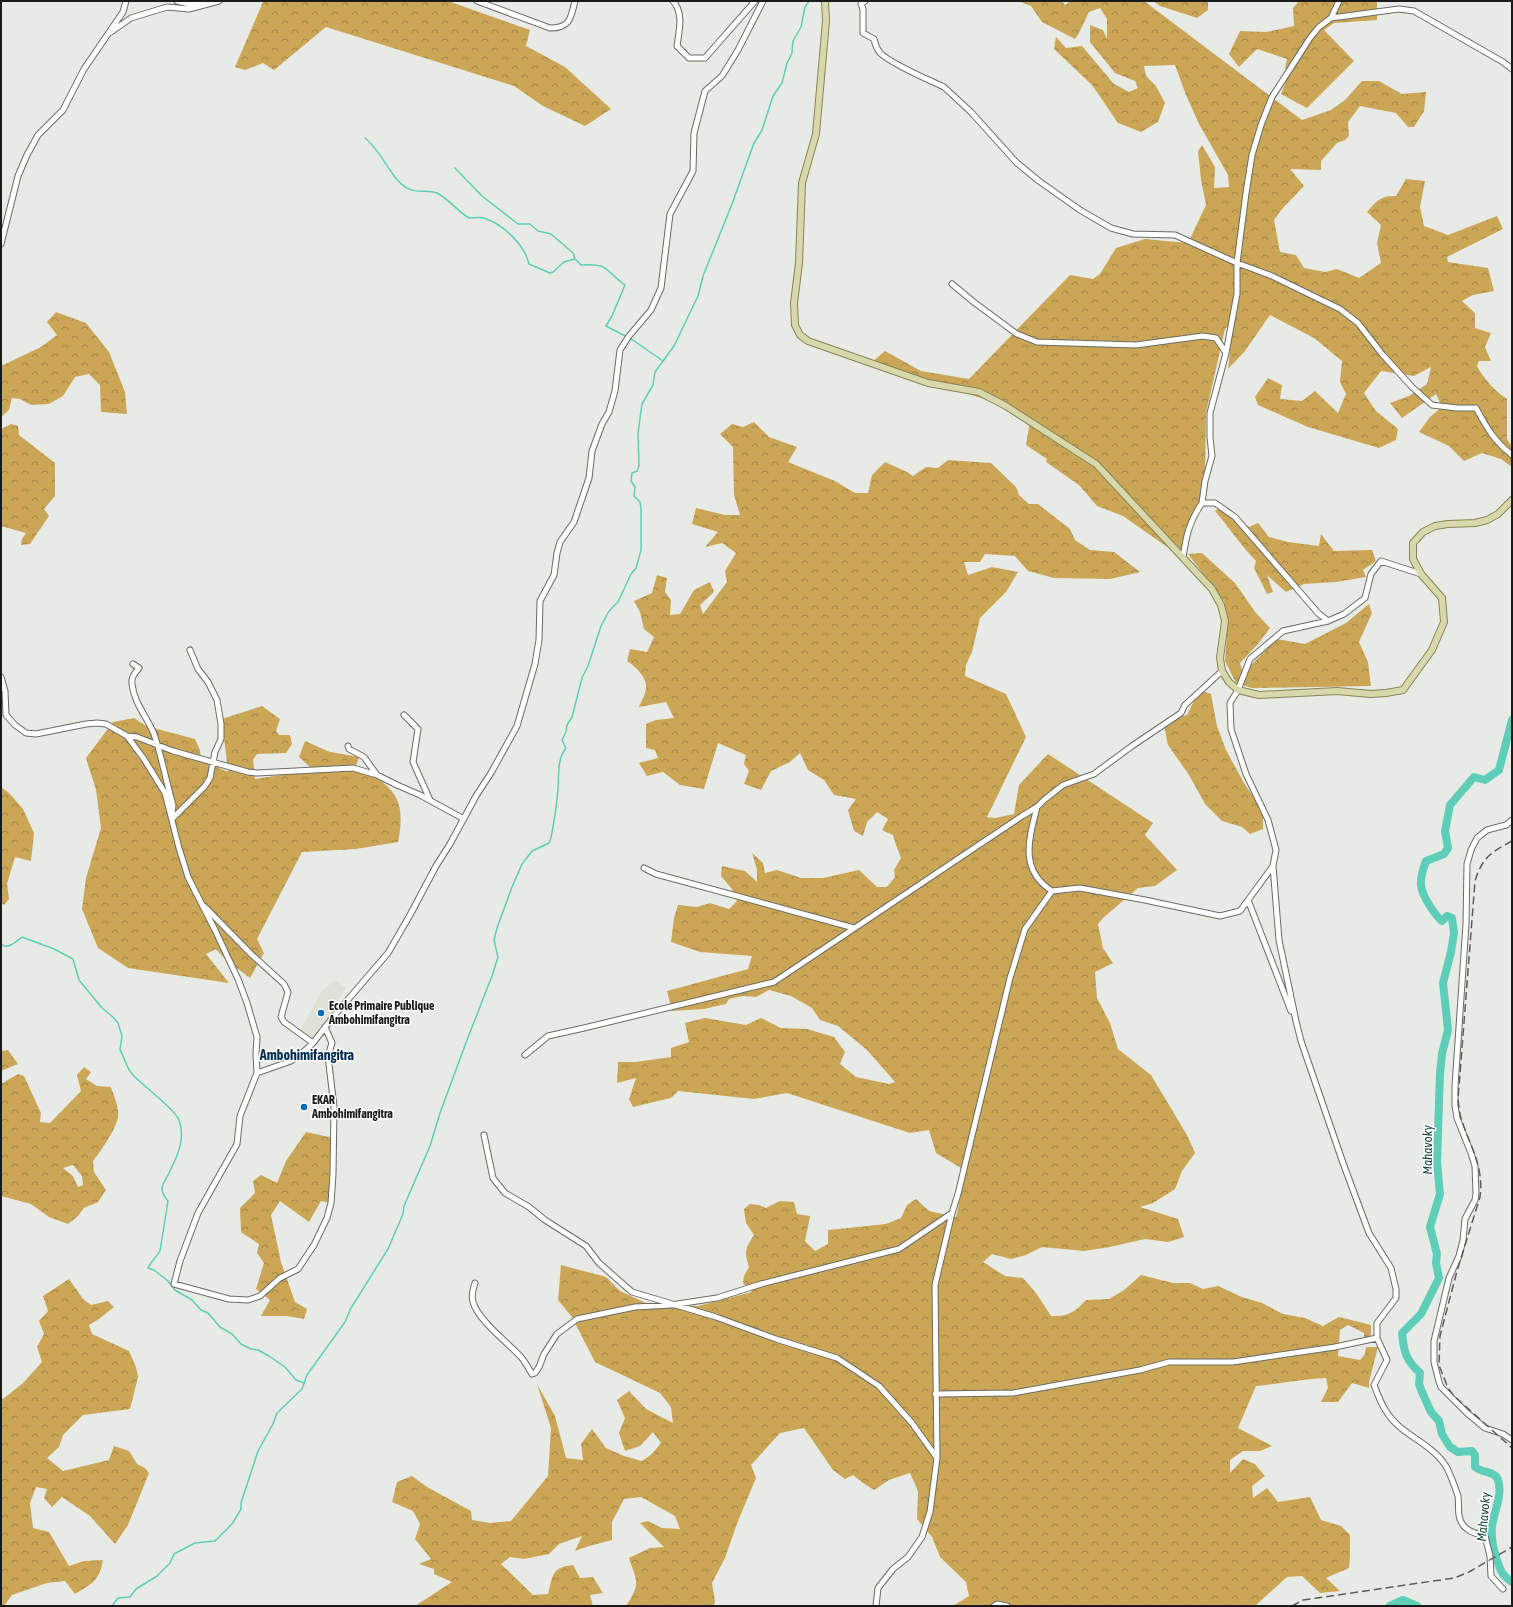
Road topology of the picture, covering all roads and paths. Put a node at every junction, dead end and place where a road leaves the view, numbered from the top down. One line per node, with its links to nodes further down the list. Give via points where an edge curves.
1 (126, 1): 14 (street, via 123,12)
2 (177, 1): 3 (street, via 189,4)
3 (216, 1)
4 (219, 1): 14 (street, via 189,9 167,7 131,18)
5 (477, 1): 6 (street, via 537,24 559,28 567,24 572,16)
6 (575, 1)
7 (673, 1): 8 (street, via 678,6 681,23 677,46 689,58 704,58)
8 (755, 1)
9 (763, 1): 41 (street, via 722,76 705,91 694,133 694,171 670,214 661,288 650,310 627,337 620,350 615,391 592,451 589,478 574,522 560,542 554,575 540,601 539,640 535,664 517,726)
10 (824, 1): 23 (main road, via 826,21 816,134 802,184 799,263 794,308 795,325 800,335 808,341 898,374 935,385 979,392 1006,406 1096,464)
11 (865, 1): 17 (street, via 861,4 863,33 874,39 880,52 951,92 1017,163 1045,186 1111,228 1134,234 1175,235)
12 (1339, 1): 13 (street)
13 (1331, 18): 15 (street, via 1407,9); 17 (street, via 1310,38 1272,97 1261,125 1252,155)
14 (109, 34): 16 (street, via 84,69 63,110 38,135 27,155 18,176)
15 (1512, 69)
16 (1, 244)
17 (1237, 263): 19 (street, via 1237,294); 20 (street, via 1272,276 1340,309 1358,324 1412,387 1432,405 1476,408 1500,446)
18 (952, 284): 19 (street, via 1017,334 1037,342 1136,345 1203,336 1216,338)
19 (1226, 353): 22 (street, via 1210,413 1212,456 1204,481)
20 (1512, 455)
21 (1512, 500): 24 (main road, via 1498,514 1487,520 1435,526 1423,532 1413,543 1413,559)
22 (1202, 503): 23 (street, via 1193,516 1186,535); 25 (street, via 1215,503 1235,517 1318,613)
23 (1183, 558): 28 (main road, via 1212,590 1221,605 1225,621 1220,658)
24 (1421, 574): 25 (street, via 1381,561 1371,574 1365,598 1344,614); 30 (main road, via 1442,598 1444,622 1432,650 1403,690 1371,694 1338,691 1259,695)
25 (1328, 621): 30 (street, via 1283,631 1250,659)
26 (190, 650): 36 (street, via 217,700 221,739)
27 (133, 664): 34 (street, via 139,668 131,682 135,698)
28 (1222, 671): 30 (main road); 39 (street, via 1186,705 1181,713 1094,774 1063,785)
29 (1, 677): 32 (street, via 5,691)
30 (1238, 690): 43 (street, via 1230,702 1231,729 1246,774 1268,820 1276,850)
31 (404, 715): 38 (street, via 418,729 413,762)
32 (3, 716): 33 (street, via 26,733 36,734 97,723 106,724)
33 (127, 736): 34 (street, via 137,737); 40 (street, via 165,794)
34 (158, 746): 36 (street); 40 (street, via 173,805)
35 (348, 746): 37 (street, via 364,757)
36 (213, 763): 37 (street, via 257,773 353,768); 40 (street, via 210,778)
37 (377, 775): 38 (street)
38 (430, 800): 41 (street)
39 (1038, 808): 45 (street, via 1029,842 1032,870 1042,885); 48 (street, via 1022,816)
40 (172, 819): 47 (street, via 185,870)
41 (464, 819): 50 (street, via 388,953)
42 (1512, 820): 60 (street, via 1506,825 1488,830 1477,838 1470,850 1467,864 1466,924 1454,1106 1475,1166 1476,1194 1465,1219 1459,1256 1449,1278 1434,1341 1439,1382 1445,1391 1485,1428)
43 (1273, 866): 46 (street); 49 (street, via 1279,940)
44 (644, 868): 48 (street, via 656,874)
45 (1052, 891): 46 (street, via 1080,888 1220,916 1240,911); 55 (street, via 1025,929 1010,978)
46 (1248, 900): 49 (street, via 1282,992)
47 (202, 903): 51 (street, via 284,984 288,992 280,1017); 53 (street, via 247,1004 257,1037)
48 (854, 928): 52 (street, via 774,982 548,1036)
49 (1296, 1021): 58 (street, via 1369,1233 1391,1268 1396,1298 1377,1323)
50 (325, 1027): 51 (street); 53 (street, via 332,1043 328,1056 334,1107 331,1202 327,1218 314,1245 298,1269 280,1278 260,1296 248,1300 234,1300 174,1284 198,1213 237,1144 240,1116)
51 (313, 1043): 53 (street, via 291,1061)
52 (525, 1055)
53 (257, 1072)
54 (484, 1135): 57 (street, via 493,1178 505,1193 586,1246 599,1263 632,1292)
55 (952, 1213): 57 (street, via 899,1248 717,1298); 59 (street, via 935,1284)
56 (475, 1283): 57 (street, via 472,1292 473,1302 478,1313 499,1338 521,1356 532,1374 539,1367 557,1334 577,1319 635,1307)
57 (671, 1304): 61 (street, via 837,1358 879,1386 912,1423)
58 (1377, 1338): 59 (street, via 1233,1362 1170,1362 1140,1370 1013,1393); 62 (street, via 1387,1360 1374,1385 1382,1408 1400,1428 1425,1444 1445,1464 1458,1495 1459,1516 1464,1528 1472,1534 1485,1536 1492,1576)
59 (935, 1394): 61 (street)
60 (1512, 1440)
61 (937, 1458): 63 (street, via 930,1512 922,1537 908,1557 893,1569 878,1588)
62 (1503, 1589)
63 (876, 1606)
64 (994, 1606): 65 (street)
65 (1007, 1606)

